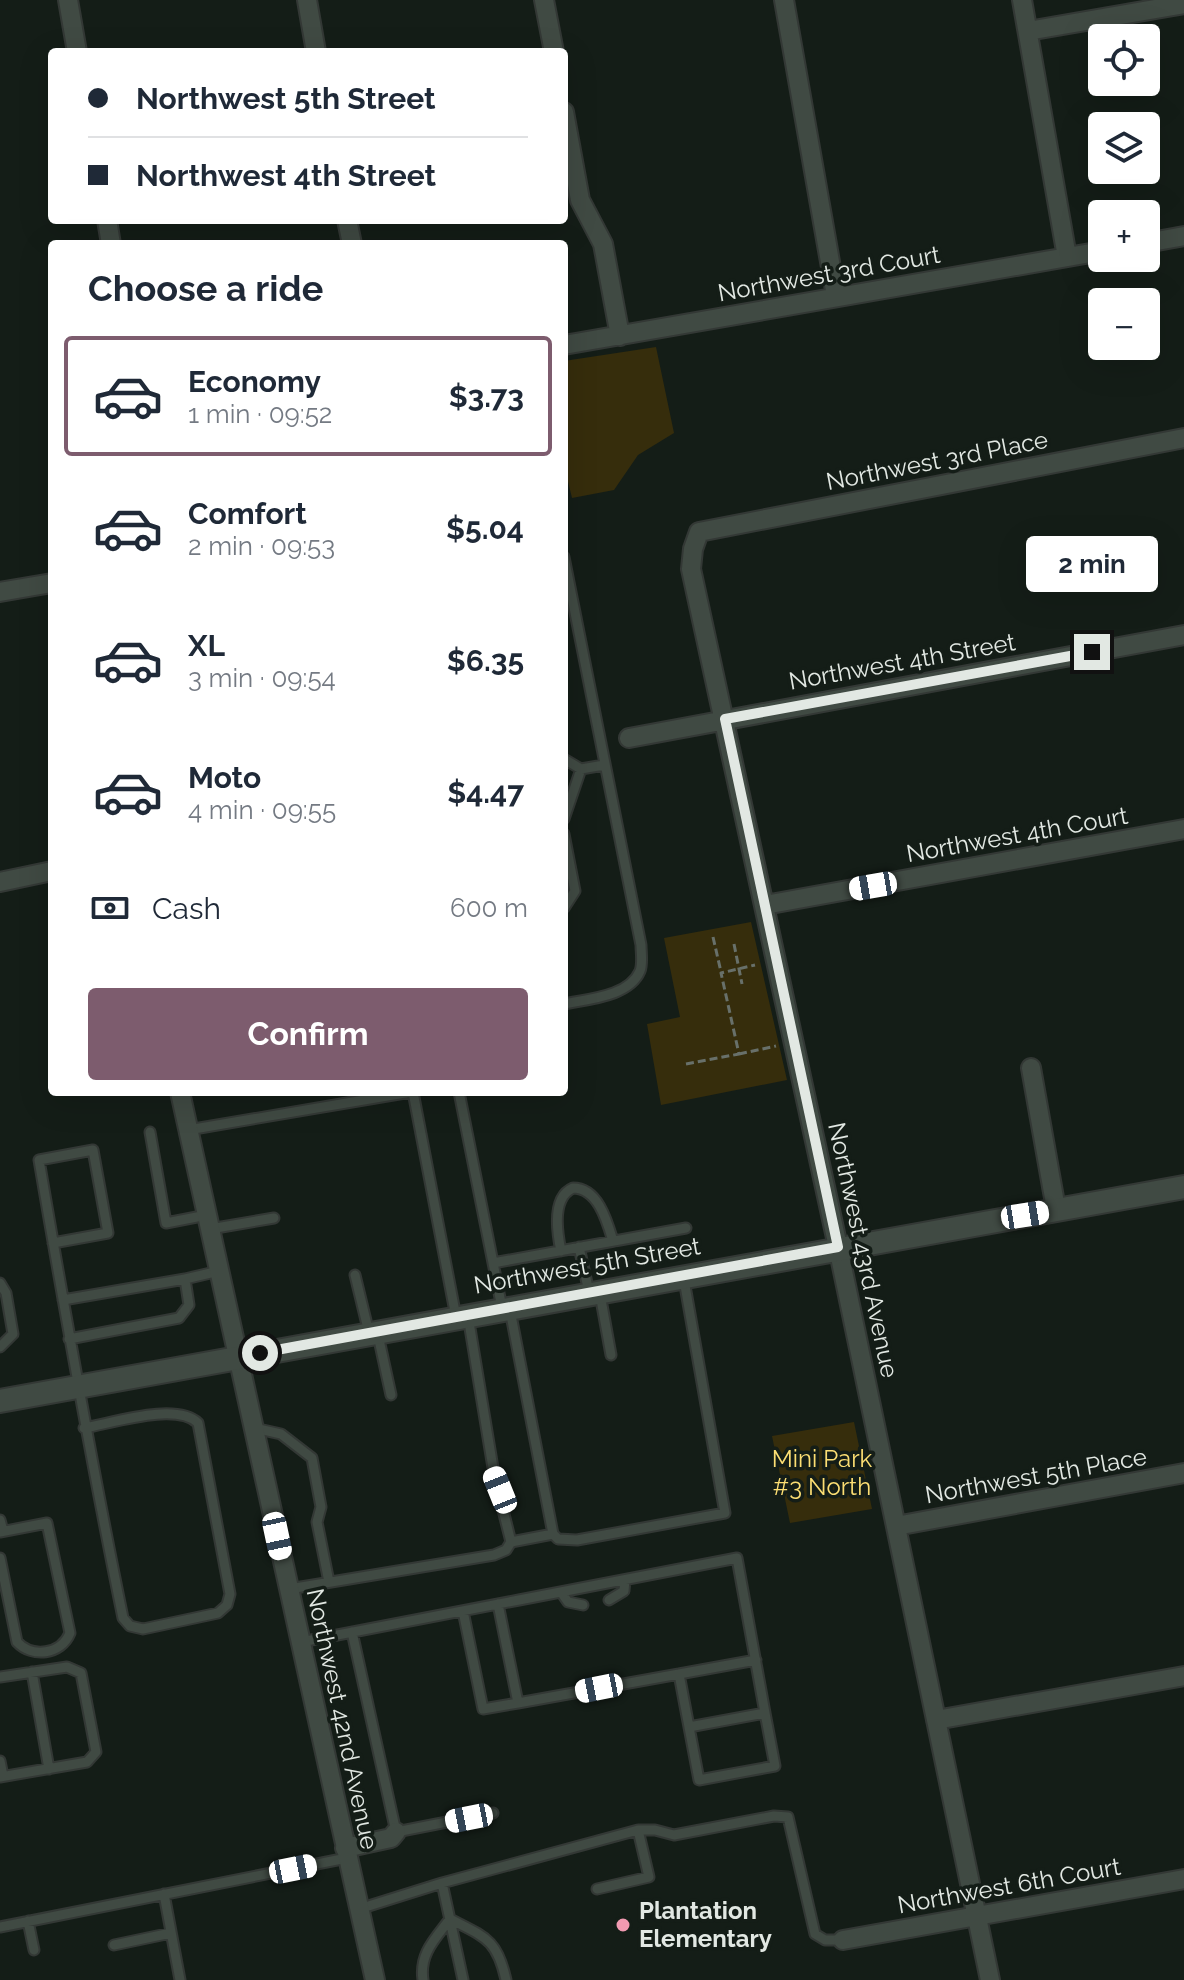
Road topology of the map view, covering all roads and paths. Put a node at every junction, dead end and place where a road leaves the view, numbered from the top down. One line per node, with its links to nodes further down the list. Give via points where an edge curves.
1 (68, 0): 8 (street)
2 (307, 0): 9 (street)
3 (544, 0): 10 (street)
4 (784, 0): 16 (street)
5 (1022, 0): 7 (street)
6 (1184, 4): 7 (street)
7 (1028, 31): 15 (street)
8 (76, 48)
9 (315, 48)
10 (553, 48)
11 (568, 134): 17 (street, via 580,200 603,244)
12 (1184, 236): 13 (street)
13 (1160, 240)
14 (1088, 253): 15 (street, Northwest 3rd Court)
15 (1067, 257): 16 (street, Northwest 3rd Court)
16 (836, 296): 17 (street, Northwest 3rd Court)
17 (620, 336): 18 (street, Northwest 3rd Court)
18 (568, 344)
19 (1184, 438): 20 (street, Northwest 3rd Place)
20 (699, 532): 25 (street, Northwest 43rd Avenue, via 691,569)
21 (568, 578): 28 (lane)
22 (48, 584): 23 (street)
23 (0, 592)
24 (1184, 635): 25 (street, Northwest 4th Street)
25 (725, 719): 26 (street, Northwest 4th Street); 36 (street, Northwest 43rd Avenue)
26 (629, 738)
27 (568, 761): 29 (lane)
28 (604, 765): 29 (lane); 43 (lane, via 641,945 640,970 630,984 607,996)
29 (581, 769): 30 (lane)
30 (568, 807)
31 (1184, 829): 36 (street, Northwest 4th Court)
32 (568, 855): 35 (lane, via 575,891)
33 (48, 872): 34 (street)
34 (0, 882)
35 (568, 902)
36 (765, 905): 62 (street, Northwest 43rd Avenue)
37 (713, 937): 41 (path)
38 (734, 944): 40 (path)
39 (755, 965): 40 (path)
40 (739, 969): 41 (path); 42 (path)
41 (721, 973): 45 (path)
42 (742, 984)
43 (568, 1003)
44 (776, 1046): 45 (path)
45 (739, 1054): 46 (path)
46 (686, 1064)
47 (1031, 1068): 55 (street)
48 (181, 1096): 52 (street, Northwest 42nd Avenue)
49 (388, 1096): 52 (lane)
50 (413, 1096): 73 (lane)
51 (460, 1096): 64 (lane)
52 (188, 1130): 57 (street, Northwest 42nd Avenue)
53 (150, 1132): 57 (lane, via 166,1223)
54 (1184, 1187): 55 (street, Northwest 5th Street)
55 (1056, 1209): 62 (street, Northwest 5th Street)
56 (274, 1218): 57 (lane)
57 (208, 1222): 65 (street, Northwest 42nd Avenue)
58 (686, 1228): 59 (lane)
59 (613, 1241): 61 (lane); 63 (lane, via 595,1199 573,1188 562,1197 559,1210)
60 (53, 1243): 60 (lane, via 108,1233 93,1150 39,1160); 71 (lane)
61 (579, 1247): 63 (lane); 70 (lane)
62 (838, 1247): 67 (street, Northwest 5th Street); 86 (street, Northwest 43rd Avenue)
63 (561, 1251): 64 (lane)
64 (493, 1263): 72 (lane)
65 (219, 1271): 68 (lane); 78 (street, Northwest 42nd Avenue)
66 (355, 1275): 74 (lane)
67 (683, 1275): 70 (street, Northwest 5th Street); 88 (lane, via 725,1513 577,1540)
68 (185, 1279): 71 (lane); 75 (lane, via 189,1305 179,1318)
69 (0, 1283): 76 (lane, via 13,1334)
70 (594, 1291): 72 (street, Northwest 5th Street); 77 (lane)
71 (63, 1300): 75 (lane)
72 (505, 1308): 73 (street, Northwest 5th Street); 88 (lane)
73 (462, 1316): 74 (street, Northwest 5th Street); 89 (lane)
74 (373, 1332): 78 (street, Northwest 5th Street); 80 (lane)
75 (69, 1339): 79 (lane)
76 (0, 1347)
77 (611, 1355)
78 (238, 1357): 79 (street, Northwest 5th Street); 83 (street, Northwest 42nd Avenue)
79 (77, 1387): 81 (street, Northwest 5th Street); 82 (lane)
80 (391, 1395)
81 (0, 1401)
82 (84, 1428): 82 (lane, via 123,1618 143,1629 218,1613 230,1594 198,1423 189,1415 171,1413)
83 (254, 1428): 92 (lane, via 281,1434 312,1458); 93 (street, Northwest 42nd Avenue)
84 (1184, 1473): 86 (street, Northwest 5th Place)
85 (0, 1520): 87 (lane)
86 (896, 1526): 108 (street, Northwest 43rd Avenue)
87 (1, 1532): 90 (lane, via 47,1523 70,1633 66,1643 36,1653 17,1642)
88 (553, 1534): 89 (lane)
89 (511, 1542): 92 (lane, via 494,1555)
90 (0, 1558)
91 (625, 1580): 94 (lane); 95 (lane, via 624,1591); 101 (lane, via 737,1558)
92 (329, 1582): 93 (lane)
93 (289, 1589): 100 (street, Northwest 42nd Avenue)
94 (561, 1592): 96 (lane); 97 (lane, via 568,1602)
95 (609, 1600)
96 (498, 1604): 98 (lane); 106 (lane)
97 (583, 1605)
98 (463, 1611): 99 (lane); 106 (lane, via 483,1709)
99 (352, 1632): 100 (lane); 115 (lane)
100 (301, 1642): 116 (street, Northwest 42nd Avenue)
101 (756, 1660): 103 (lane); 107 (lane)
102 (32, 1672): 105 (lane); 111 (lane); 111 (lane, via 67,1667 81,1673 96,1752 87,1762)
103 (679, 1674): 106 (lane); 109 (lane)
104 (1184, 1676): 108 (street)
105 (0, 1677)
106 (518, 1703)
107 (765, 1713): 109 (lane); 109 (lane, via 775,1766 699,1780)
108 (936, 1720): 122 (street, Northwest 43rd Avenue)
109 (689, 1727)
110 (0, 1761): 112 (lane)
111 (49, 1769): 112 (lane)
112 (1, 1776)
113 (493, 1813): 115 (lane)
114 (638, 1830): 118 (lane); 119 (lane, via 649,1877); 127 (lane, via 674,1835 788,1817 815,1934)
115 (396, 1832): 116 (street)
116 (346, 1853): 120 (lane); 121 (street, Northwest 42nd Avenue)
117 (1184, 1879): 122 (street, Northwest 6th Court)
118 (442, 1883): 121 (lane); 123 (lane)
119 (597, 1889)
120 (164, 1894): 124 (lane); 126 (lane)
121 (359, 1909): 131 (street, Northwest 42nd Avenue)
122 (977, 1915): 127 (street, Northwest 6th Court); 135 (street, Northwest 43rd Avenue)
123 (450, 1919): 132 (lane, via 426,1951); 133 (lane); 134 (lane, via 496,1947)
124 (28, 1921): 125 (lane); 129 (lane)
125 (0, 1927)
126 (171, 1933): 128 (lane); 130 (lane)
127 (843, 1940)
128 (114, 1945)
129 (34, 1950)
130 (180, 1980)
131 (375, 1980)
132 (423, 1980)
133 (463, 1980)
134 (506, 1980)
135 (990, 1980)

